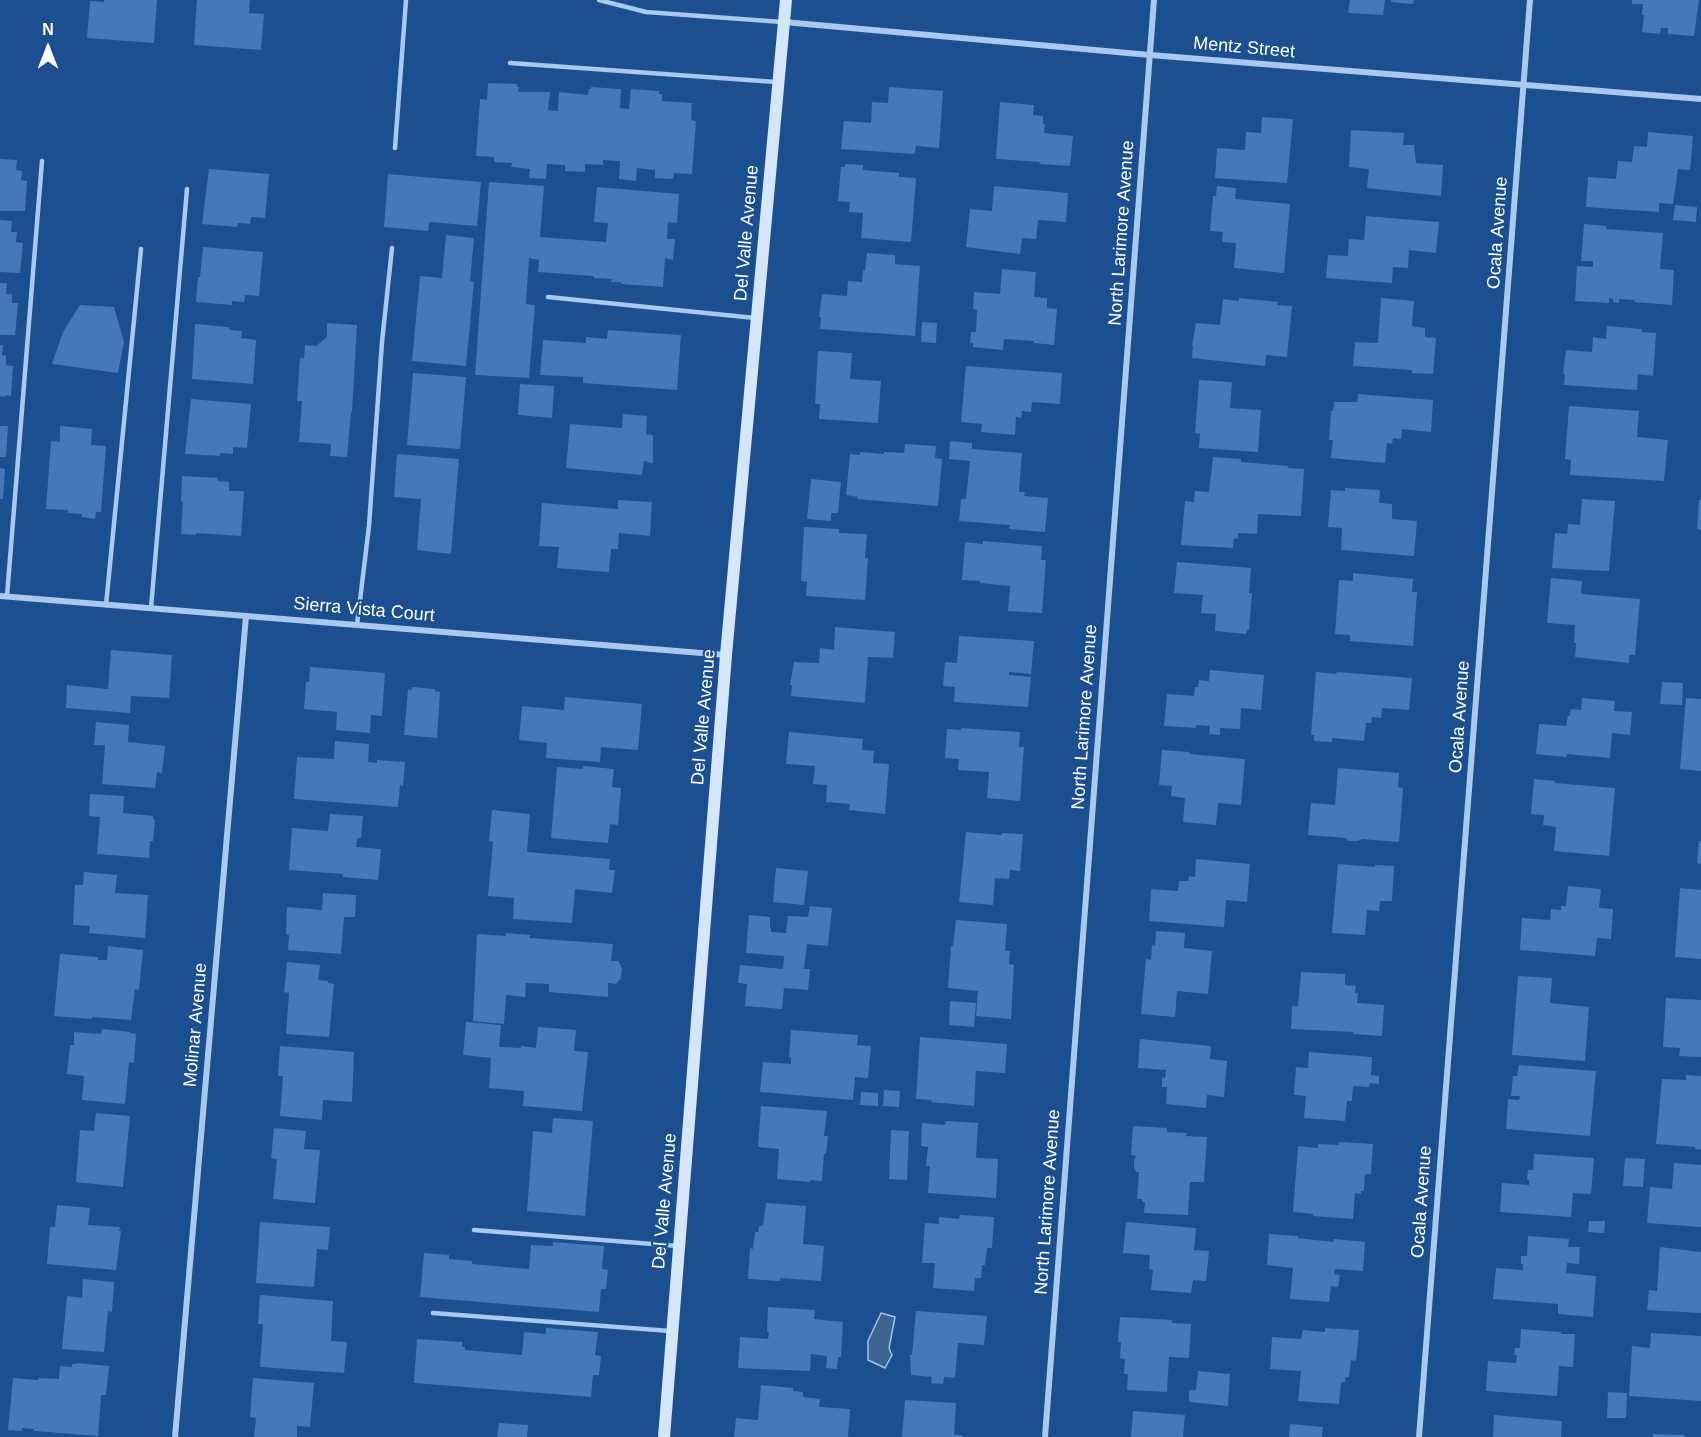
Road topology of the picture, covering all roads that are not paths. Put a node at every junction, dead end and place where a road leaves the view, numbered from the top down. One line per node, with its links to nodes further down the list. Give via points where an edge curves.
1 (406, 0): 12 (lane)
2 (600, 0): 6 (lane, via 646,12)
3 (786, 0): 6 (street, Del Valle Avenue)
4 (1155, 0): 7 (street, North Larimore Avenue)
5 (1530, 0): 10 (street, Ocala Avenue)
6 (784, 22): 7 (street, Mentz Street); 9 (street, Del Valle Avenue)
7 (1150, 56): 10 (street, Mentz Street); 31 (street, North Larimore Avenue)
8 (510, 63): 9 (lane)
9 (779, 82): 18 (street, Del Valle Avenue)
10 (1524, 86): 11 (street, Mentz Street); 32 (street, Ocala Avenue)
11 (1701, 99)
12 (395, 148)
13 (42, 161): 19 (lane)
14 (187, 189): 21 (lane)
15 (392, 248): 23 (lane)
16 (141, 249): 20 (lane)
17 (548, 297): 18 (lane)
18 (757, 318): 24 (street, Del Valle Avenue)
19 (3, 596): 20 (street, Sierra Vista Court)
20 (106, 605): 21 (street, Sierra Vista Court)
21 (152, 608): 22 (street, Sierra Vista Court)
22 (246, 616): 23 (street, Sierra Vista Court); 29 (street, Molinar Avenue)
23 (357, 625): 24 (street, Sierra Vista Court)
24 (726, 655): 26 (street, Del Valle Avenue)
25 (474, 1230): 26 (lane)
26 (680, 1246): 28 (street, Del Valle Avenue)
27 (433, 1313): 28 (lane)
28 (673, 1332): 30 (street, Del Valle Avenue)
29 (175, 1437)
30 (664, 1437)
31 (1045, 1437)
32 (1419, 1437)

